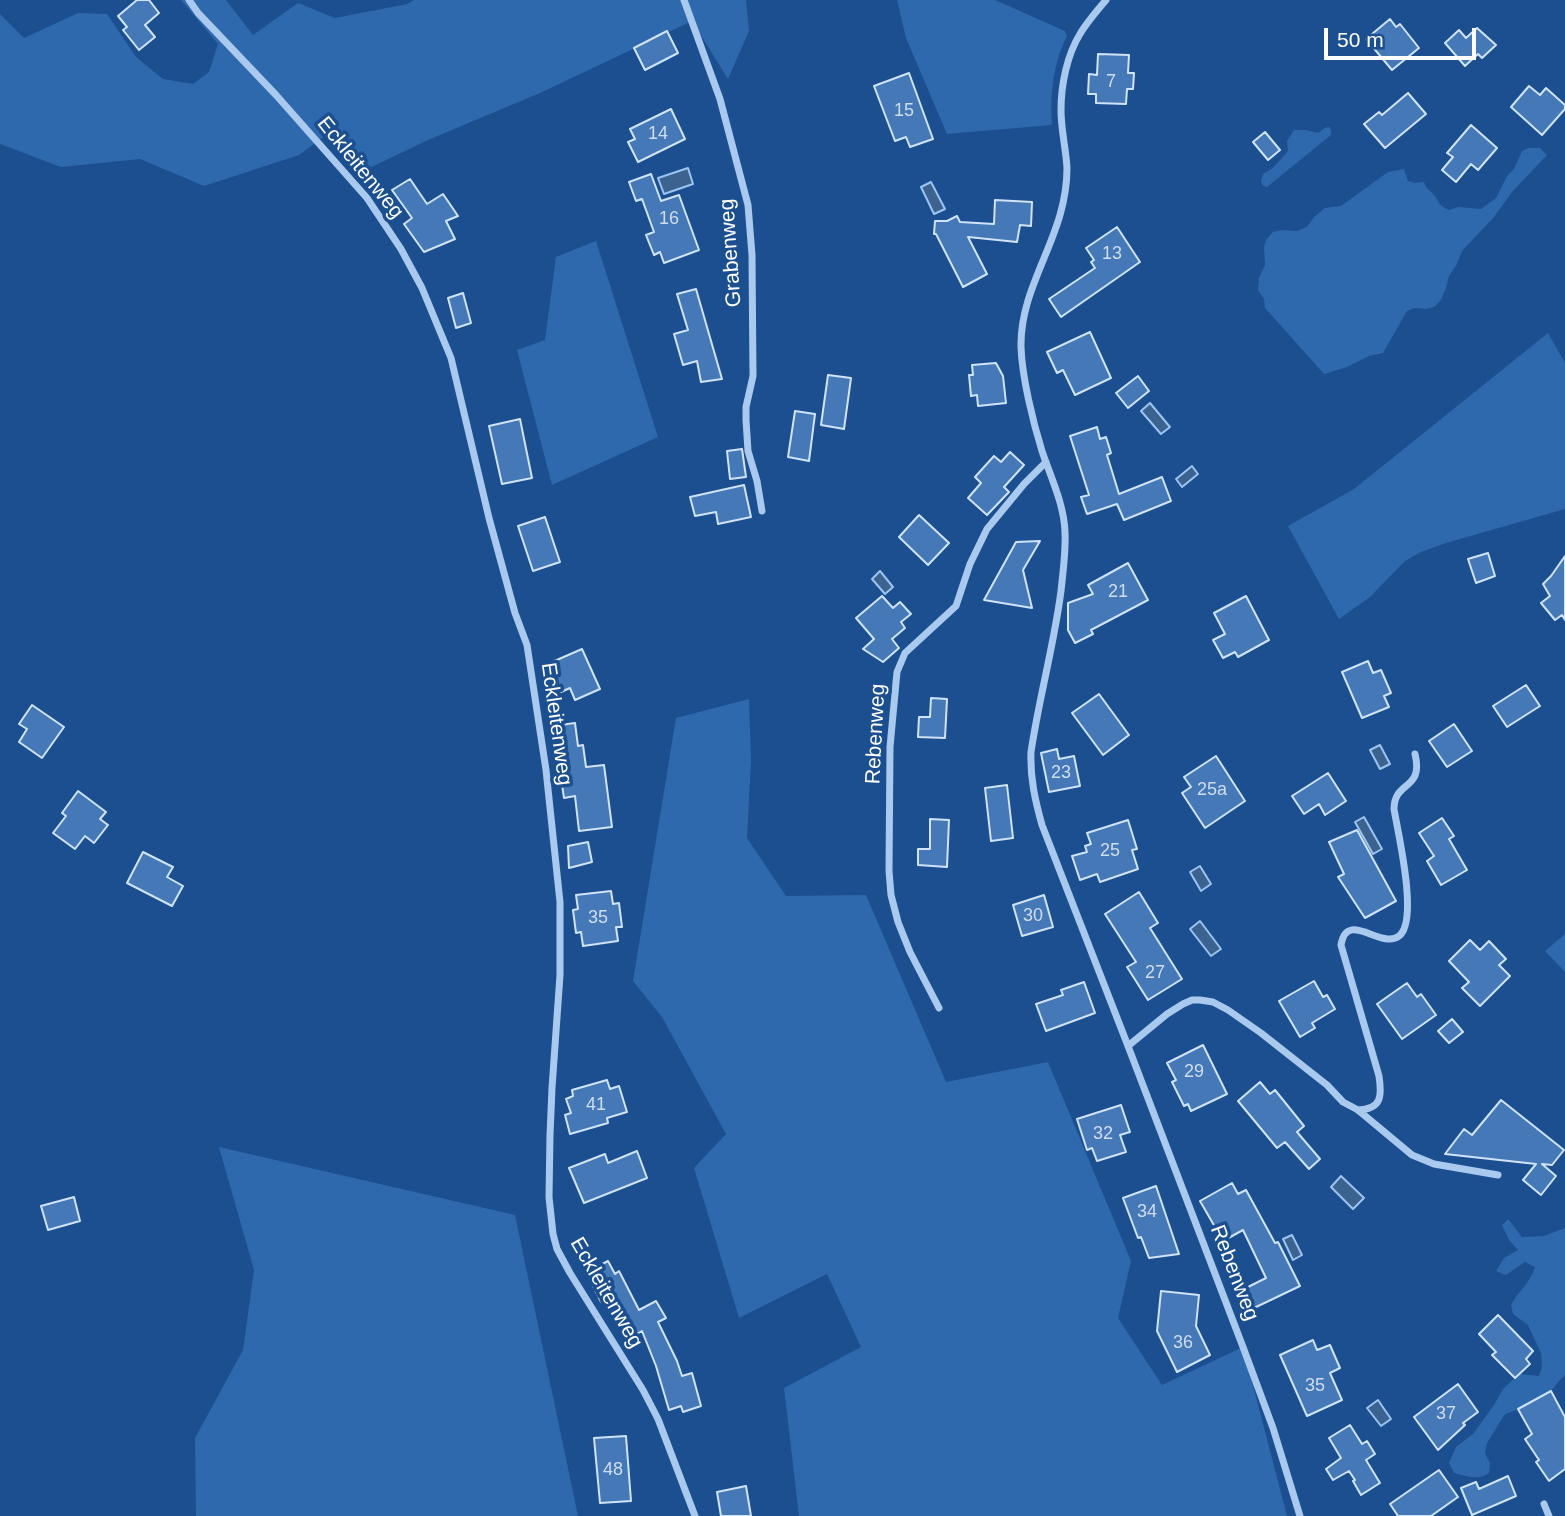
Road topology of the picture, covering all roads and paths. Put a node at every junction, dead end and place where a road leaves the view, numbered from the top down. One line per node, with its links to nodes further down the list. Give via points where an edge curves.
1 (189, 0): 12 (street, Eckleitenweg, via 367,198 422,288 451,358 496,543 527,645 547,782 560,939 549,1197 553,1234 570,1273 658,1419)
2 (684, 0): 5 (street, Grabenweg, via 720,99 748,205 753,376 746,420)
3 (1106, 0): 4 (street, Rebenweg, via 1081,31 1066,70 1061,111 1066,189 1031,287 1022,329 1024,375)
4 (1046, 462): 7 (street, Rebenweg, via 987,529 956,606 905,653 897,672 890,747 891,895 910,952); 8 (street, Rebenweg, via 1062,509 1065,556 1031,752 1032,791)
5 (762, 511)
6 (1415, 754): 9 (street, via 1416,775 1394,801 1407,881 1407,923 1392,939 1352,930 1342,936 1381,1090 1375,1106)
7 (939, 1008)
8 (1128, 1046): 9 (street, via 1183,1004 1213,1002 1261,1033); 13 (street, Rebenweg, via 1273,1428)
9 (1358, 1110): 10 (street, via 1412,1155 1434,1164)
10 (1498, 1175)
11 (1544, 1504): 14 (street)
12 (695, 1516)
13 (1300, 1516)
14 (1549, 1516)

